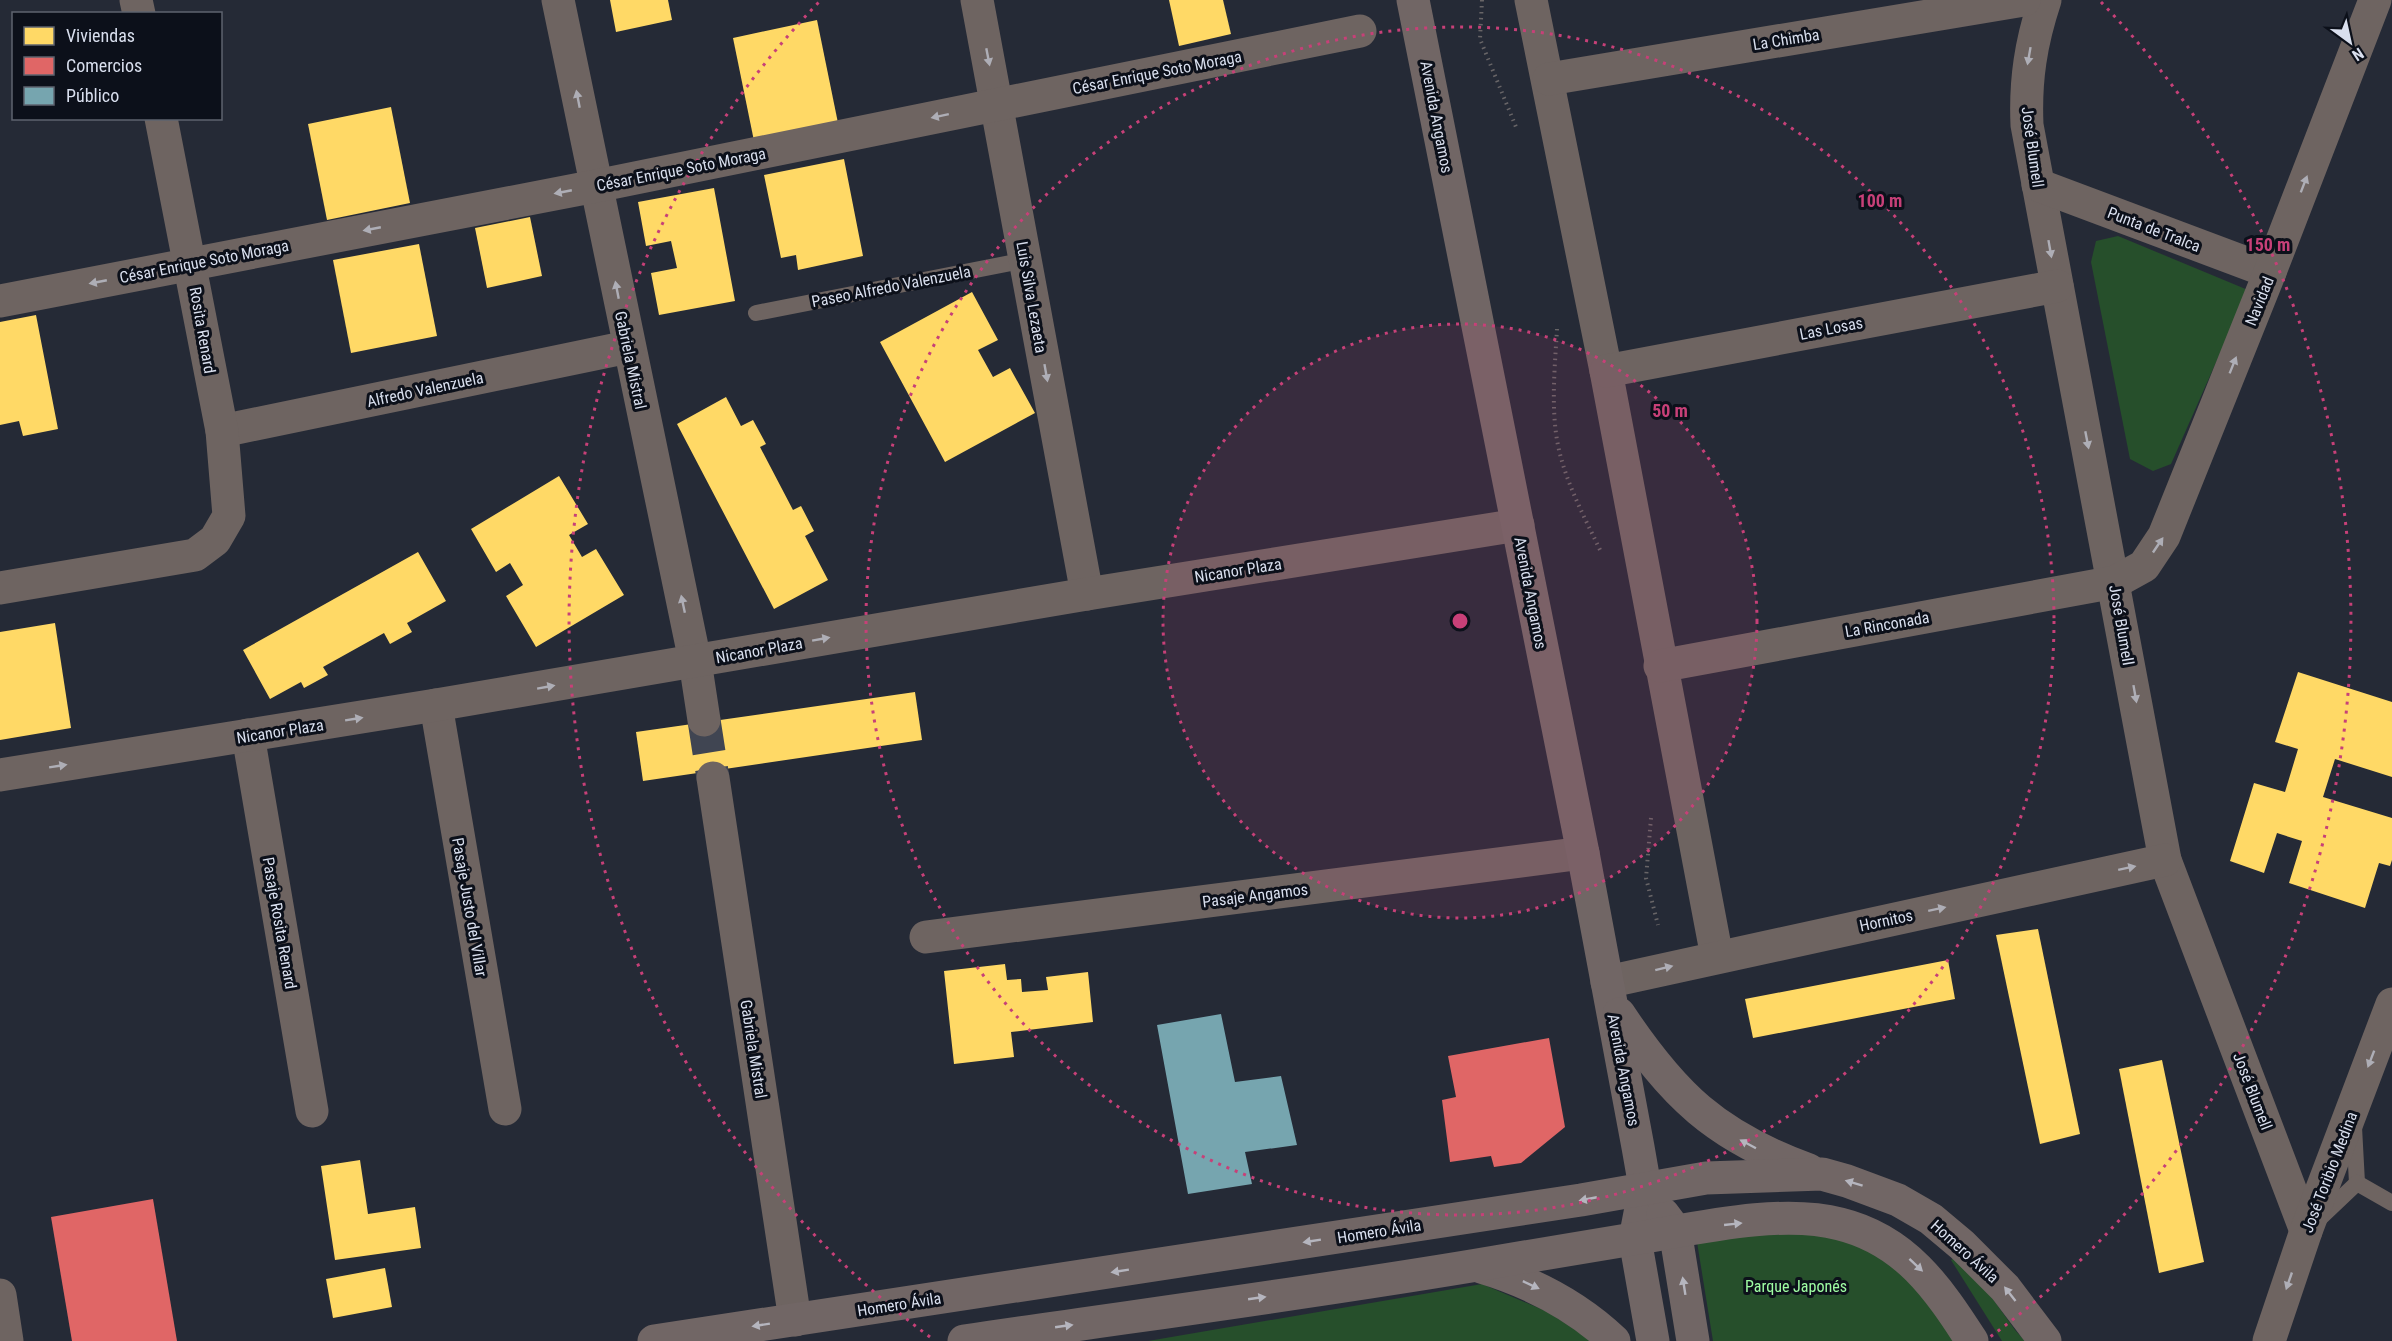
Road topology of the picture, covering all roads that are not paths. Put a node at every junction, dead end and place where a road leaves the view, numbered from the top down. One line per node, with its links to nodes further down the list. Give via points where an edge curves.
1 (558, 0): 13 (street, Gabriela Mistral, one-way to 1)
2 (977, 0): 10 (street, Luis Silva Lezaeta, one-way to 10)
3 (1413, 0): 23 (main road, Avenida Angamos)
4 (1531, 0): 9 (street)
5 (2024, 0): 9 (street, La Chimba)
6 (2045, 0): 12 (street, José Blumell, one-way to 12, via 2034,34 2025,91)
7 (2374, 0): 16 (street, Navidad, one-way to 7)
8 (1360, 31): 10 (street, César Enrique Soto Moraga)
9 (1549, 79): 21 (street)
10 (997, 104): 13 (street, César Enrique Soto Moraga, one-way to 13); 14 (street, Luis Silva Lezaeta)
11 (161, 120): 15 (street, Rosita Renard)
12 (2038, 185): 16 (street, Punta de Tralca); 17 (street, José Blumell, one-way to 17)
13 (596, 186): 15 (street, César Enrique Soto Moraga, one-way to 15); 20 (street, Gabriela Mistral, one-way to 13)
14 (1026, 260): 19 (lane, Paseo Alfredo Valenzuela); 26 (street, Luis Silva Lezaeta, one-way to 26)
15 (191, 263): 18 (street, César Enrique Soto Moraga, one-way to 18); 22 (street, Rosita Renard)
16 (2270, 272): 24 (street, Navidad, one-way to 16, via 2144,566 2164,536)
17 (2057, 286): 21 (street, Las Losas); 24 (street, José Blumell, one-way to 24)
18 (0, 301)
19 (756, 313)
20 (628, 346): 22 (street, Alfredo Valenzuela); 27 (street, Gabriela Mistral, one-way to 20)
21 (1606, 371): 28 (street)
22 (222, 431): 25 (street, Rosita Renard, via 229,516 215,540 195,555)
23 (1518, 525): 26 (street, Nicanor Plaza); 34 (main road, Avenida Angamos)
24 (2115, 582): 28 (street, La Rinconada); 35 (street, José Blumell, one-way to 35)
25 (0, 588)
26 (1087, 594): 27 (street, Nicanor Plaza, one-way to 26)
27 (695, 661): 29 (street, Nicanor Plaza, one-way to 27); 30 (street, Gabriela Mistral)
28 (1660, 666): 37 (street)
29 (436, 705): 31 (street, Nicanor Plaza, one-way to 29); 41 (street, Pasaje Justo del Villar)
30 (704, 720)
31 (248, 735): 32 (street, Nicanor Plaza, one-way to 31); 42 (street, Pasaje Rosita Renard)
32 (0, 775)
33 (713, 778): 52 (street, Gabriela Mistral)
34 (1584, 853): 36 (street, Pasaje Angamos); 38 (main road, Avenida Angamos)
35 (2165, 860): 37 (street, Hornitos, one-way to 35); 48 (street, José Blumell)
36 (926, 937)
37 (1717, 957): 38 (street, Hornitos, one-way to 37)
38 (1609, 992): 43 (main road, one-way to 38, via 1754,1147 1709,1120 1648,1057); 45 (main road, Avenida Angamos)
39 (2392, 1004): 40 (street, José Toribio Medina, one-way to 40)
40 (2353, 1108): 44 (lane); 48 (street, José Toribio Medina)
41 (505, 1109)
42 (312, 1111)
43 (1822, 1174): 45 (main road, Homero Ávila, via 1706,1178); 60 (main road, Homero Ávila, one-way to 43, via 2005,1288 1931,1220 1866,1186)
44 (2357, 1183): 46 (lane); 48 (lane)
45 (1646, 1187): 47 (main road, Avenida Angamos); 49 (main road, Avenida Angamos); 52 (main road, Homero Ávila, one-way to 52)
46 (2392, 1203)
47 (1675, 1230): 49 (main road); 58 (main road, Avenida Angamos, one-way to 47); 59 (main road, one-way to 59, via 1788,1218 1855,1228 1885,1241 1918,1266)
48 (2306, 1231): 61 (street, José Toribio Medina, one-way to 61)
49 (1635, 1239): 50 (main road); 57 (main road, Avenida Angamos)
50 (1476, 1265): 55 (main road, one-way to 50); 56 (main road, one-way to 56, via 1561,1300)
51 (0, 1295): 53 (street)
52 (795, 1320): 54 (main road, Homero Ávila, one-way to 54)
53 (7, 1341)
54 (654, 1341)
55 (964, 1341)
56 (1614, 1341)
57 (1653, 1341)
58 (1692, 1341)
59 (1972, 1341)
60 (2045, 1341)
61 (2269, 1341)

